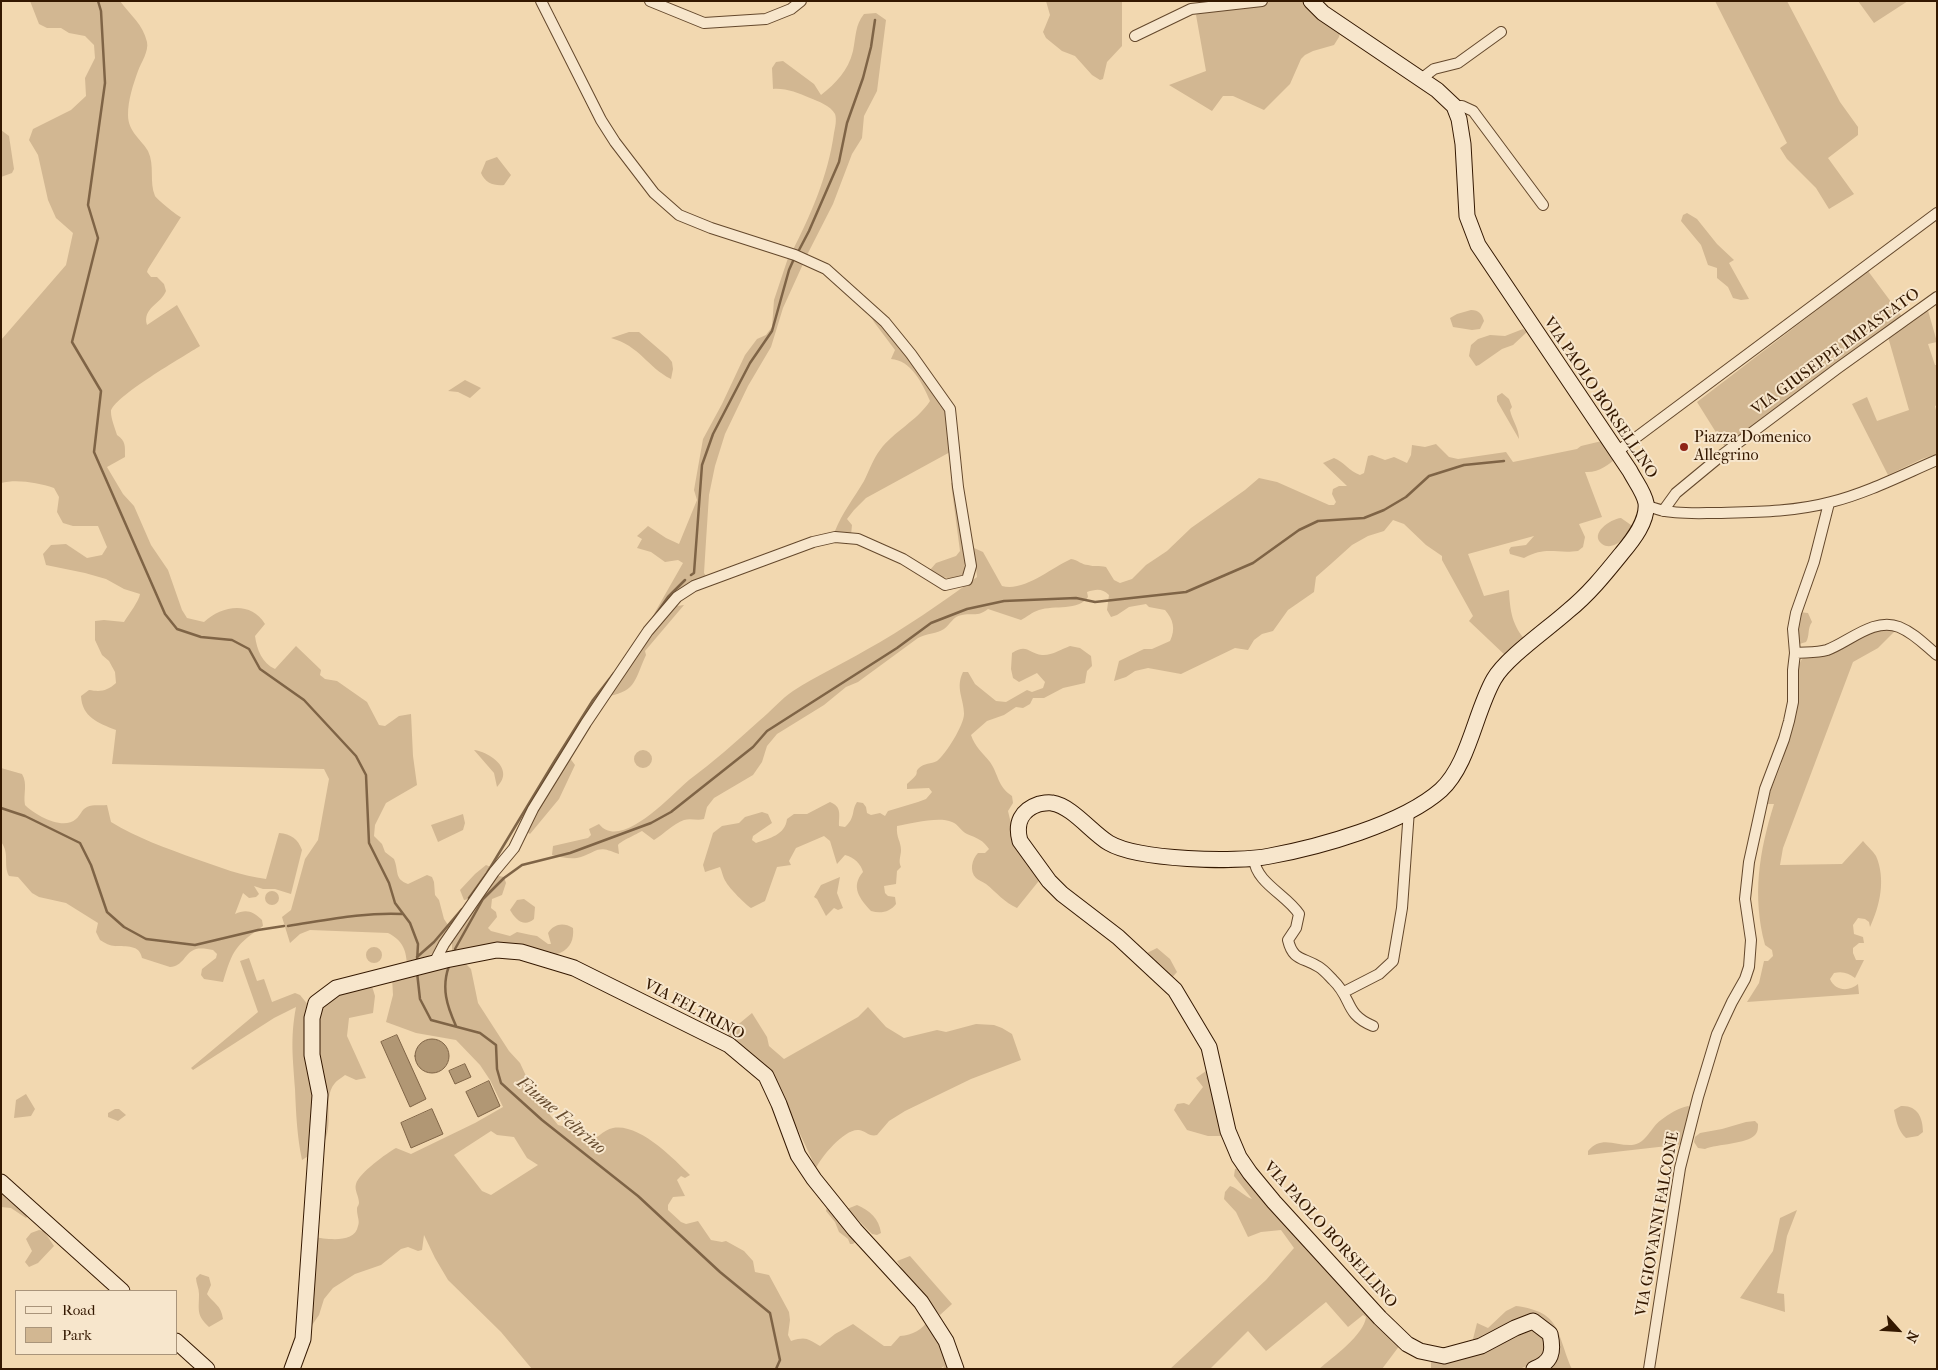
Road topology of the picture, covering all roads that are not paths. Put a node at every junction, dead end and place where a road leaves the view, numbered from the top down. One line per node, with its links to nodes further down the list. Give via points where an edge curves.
1 (542, 1): 23 (street, via 601,120 629,162 666,205 679,215 711,228 826,269 885,322 911,354 950,409 971,566 967,580 945,585 903,559 858,539 835,537 694,586 677,597 648,631 586,723 533,809 514,848 494,872)
2 (650, 1): 3 (street, via 704,23 766,19)
3 (802, 1)
4 (1262, 1): 7 (street, via 1191,9)
5 (1311, 1): 8 (street, via 1323,14)
6 (1502, 32): 8 (street, via 1458,63 1434,68)
7 (1135, 36)
8 (1420, 80): 9 (street)
9 (1454, 106): 10 (street, via 1473,111); 13 (street, VIA PAOLO BORSELLINO, via 1463,144 1467,216 1478,245)
10 (1543, 205)
11 (1937, 212): 13 (street)
12 (1937, 297): 18 (street, VIA GIUSEPPE IMPASTATO, via 1722,456 1676,493)
13 (1618, 451): 17 (street, VIA PAOLO BORSELLINO)
14 (1933, 462): 15 (street); 16 (street)
15 (1937, 472)
16 (1829, 503): 18 (street, via 1788,510); 19 (street, VIA GIOVANNI FALCONE, via 1814,562 1796,613)
17 (1646, 505): 18 (street); 21 (street, VIA PAOLO BORSELLINO, via 1637,533 1594,588 1494,678 1451,779)
18 (1663, 511)
19 (1795, 653): 20 (street, via 1826,650 1869,629 1885,625 1896,626 1914,635); 33 (street, VIA GIOVANNI FALCONE, via 1789,721 1765,789 1749,862 1746,899 1751,940 1749,967 1717,1034 1680,1168)
20 (1937, 655)
21 (1409, 810): 22 (street, VIA PAOLO BORSELLINO, via 1381,824 1328,842); 24 (street, via 1402,908 1393,961 1388,968)
22 (1254, 859): 24 (street, via 1257,873 1299,914 1296,928 1288,940 1292,951 1299,959 1320,968); 32 (street, VIA PAOLO BORSELLINO, via 1155,855 1120,849 1095,834 1070,811 1053,803 1026,810 1018,825 1020,841 1049,882 1118,937 1175,990 1209,1047 1228,1131 1239,1157 1262,1189 1380,1318 1407,1344 1420,1351 1444,1356 1481,1346 1533,1321 1550,1334 1552,1343 1552,1354 1544,1365)
23 (434, 963): 30 (street, VIA FELTRINO, via 336,988 316,1003 312,1018 312,1055 320,1096 303,1339); 31 (street, VIA FELTRINO, via 497,950 521,952 574,968 730,1044 766,1076 798,1155 855,1230 921,1302 946,1341)
24 (1344, 992): 25 (street, via 1352,1011)
25 (1374, 1026)
26 (1, 1182): 27 (street)
27 (121, 1290)
28 (178, 1343): 29 (street)
29 (207, 1369)
30 (292, 1369)
31 (956, 1369)
32 (1534, 1369)
33 (1649, 1369)

